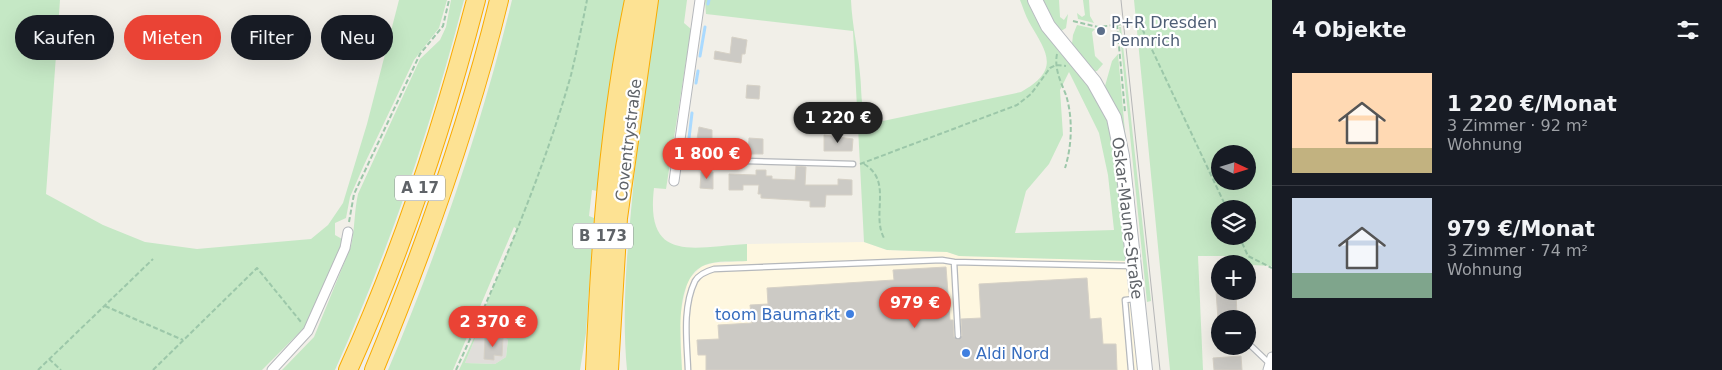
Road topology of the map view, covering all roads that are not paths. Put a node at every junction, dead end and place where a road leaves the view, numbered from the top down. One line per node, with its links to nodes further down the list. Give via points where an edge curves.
1 (476, 0): 19 (highway, A 17, via 422,182 398,250)
2 (499, 0): 20 (highway, A 17, via 442,196)
3 (634, 0): 14 (highway, B 173, via 612,151)
4 (649, 0): 14 (highway, Coventrystraße / B 173)
5 (700, 0): 7 (street)
6 (1035, 0): 12 (street, Oskar-Maune-Straße, via 1048,26 1094,82 1114,118 1122,156)
7 (678, 159): 8 (lane); 9 (street)
8 (852, 164)
9 (674, 181)
10 (348, 232): 18 (street, via 345,248 308,331)
11 (954, 262): 12 (lane); 15 (lane); 25 (lane, via 818,263 714,268 704,272 696,280 686,316)
12 (1135, 266): 13 (street, Oskar-Maune-Straße)
13 (1138, 299): 26 (lane, via 1126,300); 27 (street, Oskar-Maune-Straße)
14 (604, 316): 21 (highway); 22 (highway, B 173); 23 (highway, Coventrystraße / B 173); 24 (highway)
15 (958, 336)
16 (1256, 350): 17 (lane)
17 (1270, 363)
18 (272, 370)
19 (348, 370)
20 (374, 370)
21 (584, 370)
22 (595, 370)
23 (609, 370)
24 (621, 370)
25 (688, 370)
26 (1131, 370)
27 (1145, 370)

